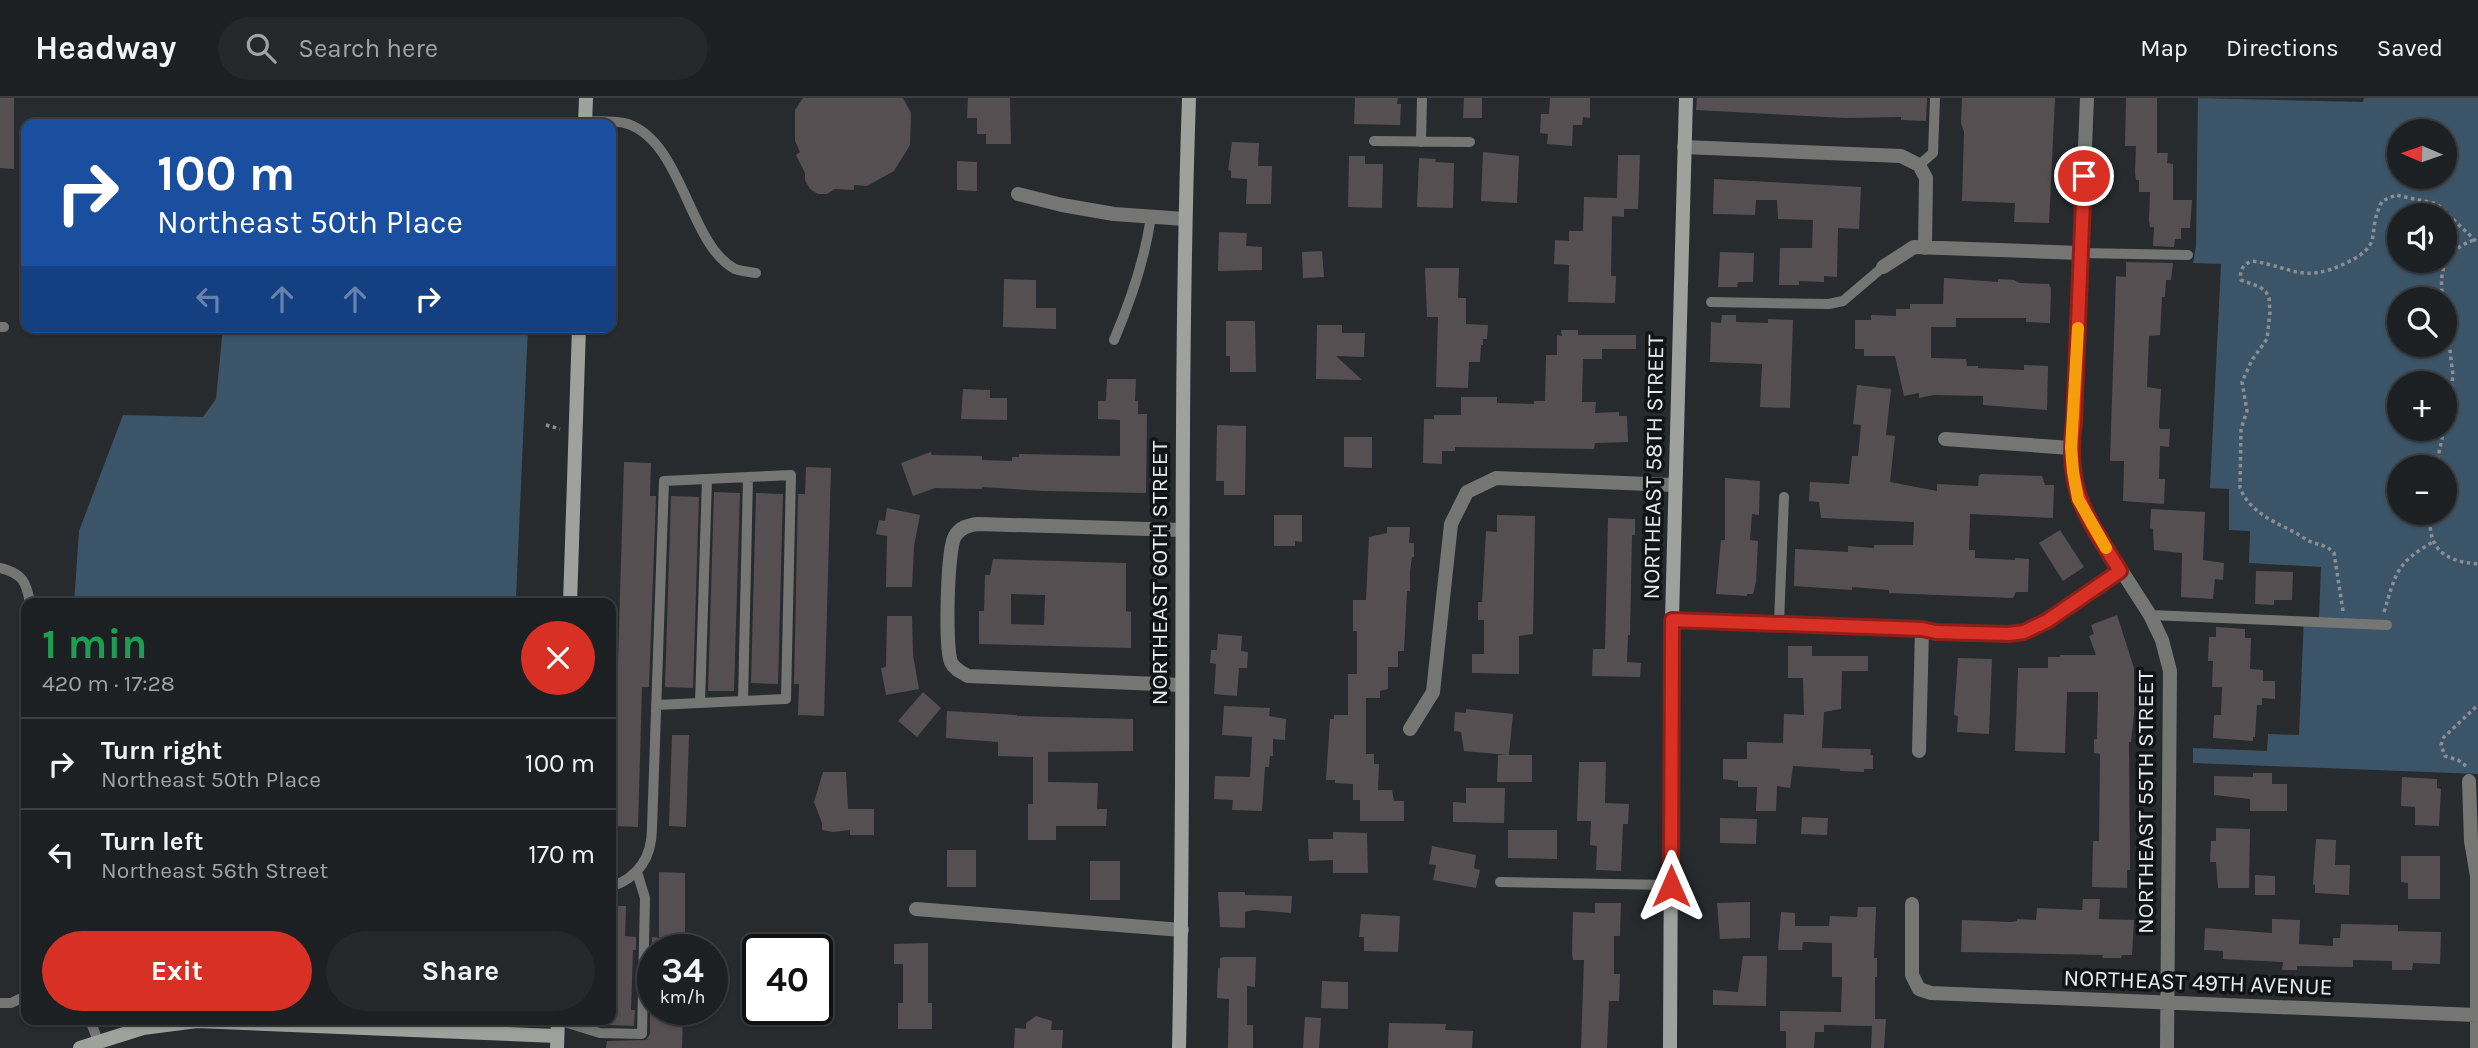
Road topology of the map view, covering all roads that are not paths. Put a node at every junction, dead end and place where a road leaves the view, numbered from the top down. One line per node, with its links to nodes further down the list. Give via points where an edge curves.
1 (586, 98): 7 (street)
2 (1189, 98): 16 (street, NORTHEAST 60TH STREET)
3 (1422, 98): 10 (lane)
4 (1686, 98): 12 (street, NORTHEAST 58TH STREET)
5 (1935, 98): 13 (lane, via 1933,153)
6 (2087, 98): 18 (street, NORTHEAST 55TH STREET)
7 (585, 119)
8 (616, 124): 21 (lane, via 644,133 658,146 720,258 736,269)
9 (1374, 141): 10 (lane)
10 (1421, 142): 11 (lane)
11 (1469, 142)
12 (1684, 147): 13 (street, via 1880,154 1901,156); 29 (street, NORTHEAST 58TH STREET)
13 (1919, 165): 17 (street, via 1926,178)
14 (1018, 194): 15 (street, via 1114,214)
15 (1151, 216): 16 (street); 24 (lane, via 1146,249)
16 (1185, 219): 31 (street, NORTHEAST 60TH STREET)
17 (1926, 248): 18 (street); 20 (street, via 1914,247)
18 (2081, 253): 19 (lane); 26 (street, NORTHEAST 55TH STREET)
19 (2188, 255)
20 (1883, 267): 22 (lane, via 1843,301 1829,304)
21 (756, 273)
22 (1711, 302)
23 (579, 333): 35 (street)
24 (1115, 340)
25 (1945, 439): 26 (street)
26 (2071, 448): 33 (street, NORTHEAST 55TH STREET, via 2078,499)
27 (748, 477): 28 (lane); 42 (lane); 42 (lane, via 792,475 786,699)
28 (707, 479): 43 (lane); 44 (lane, via 664,481)
29 (1674, 485): 37 (street, NORTHEAST 58TH STREET); 45 (street, via 1496,478 1467,492 1451,524 1433,692)
30 (1784, 497): 38 (lane)
31 (1182, 530): 41 (street, NORTHEAST 60TH STREET); 41 (street, via 970,524 958,531 950,550 948,642 951,661 960,672 976,677)
32 (0, 568): 34 (lane, via 14,571 24,580)
33 (2120, 571): 36 (street, NORTHEAST 55TH STREET); 40 (street, via 2024,632)
34 (28, 598)
35 (570, 598)
36 (2150, 615): 39 (lane); 57 (street, NORTHEAST 55TH STREET, via 2170,671)
37 (1672, 620): 38 (street); 51 (street, NORTHEAST 58TH STREET)
38 (1779, 623): 40 (street)
39 (2384, 625)
40 (1922, 629): 46 (street)
41 (1181, 685): 54 (street, NORTHEAST 60TH STREET)
42 (743, 701): 43 (lane)
43 (700, 703): 44 (lane)
44 (656, 705): 48 (lane, via 652,844)
45 (1410, 729)
46 (1919, 751)
47 (2469, 781): 58 (street, via 2477,876)
48 (637, 872): 50 (lane); 62 (lane, via 645,898 642,1034 600,1033)
49 (1500, 882): 51 (lane)
50 (616, 885)
51 (1671, 886): 67 (street, NORTHEAST 58TH STREET)
52 (1912, 904): 57 (street, NORTHEAST 49TH AVENUE, via 1912,975 1919,989 1947,995)
53 (916, 909): 54 (street)
54 (1182, 930): 66 (street, NORTHEAST 60TH STREET)
55 (21, 998): 56 (lane)
56 (0, 1003)
57 (2167, 1004): 58 (street, NORTHEAST 49TH AVENUE); 68 (street, NORTHEAST 55TH STREET)
58 (2476, 1015): 69 (street)
59 (92, 1025): 63 (lane)
60 (163, 1025): 63 (street)
61 (266, 1025): 64 (street)
62 (574, 1025)
63 (98, 1041): 65 (street)
64 (557, 1042)
65 (80, 1048)
66 (1179, 1048)
67 (1670, 1048)
68 (2166, 1048)
69 (2477, 1048)

